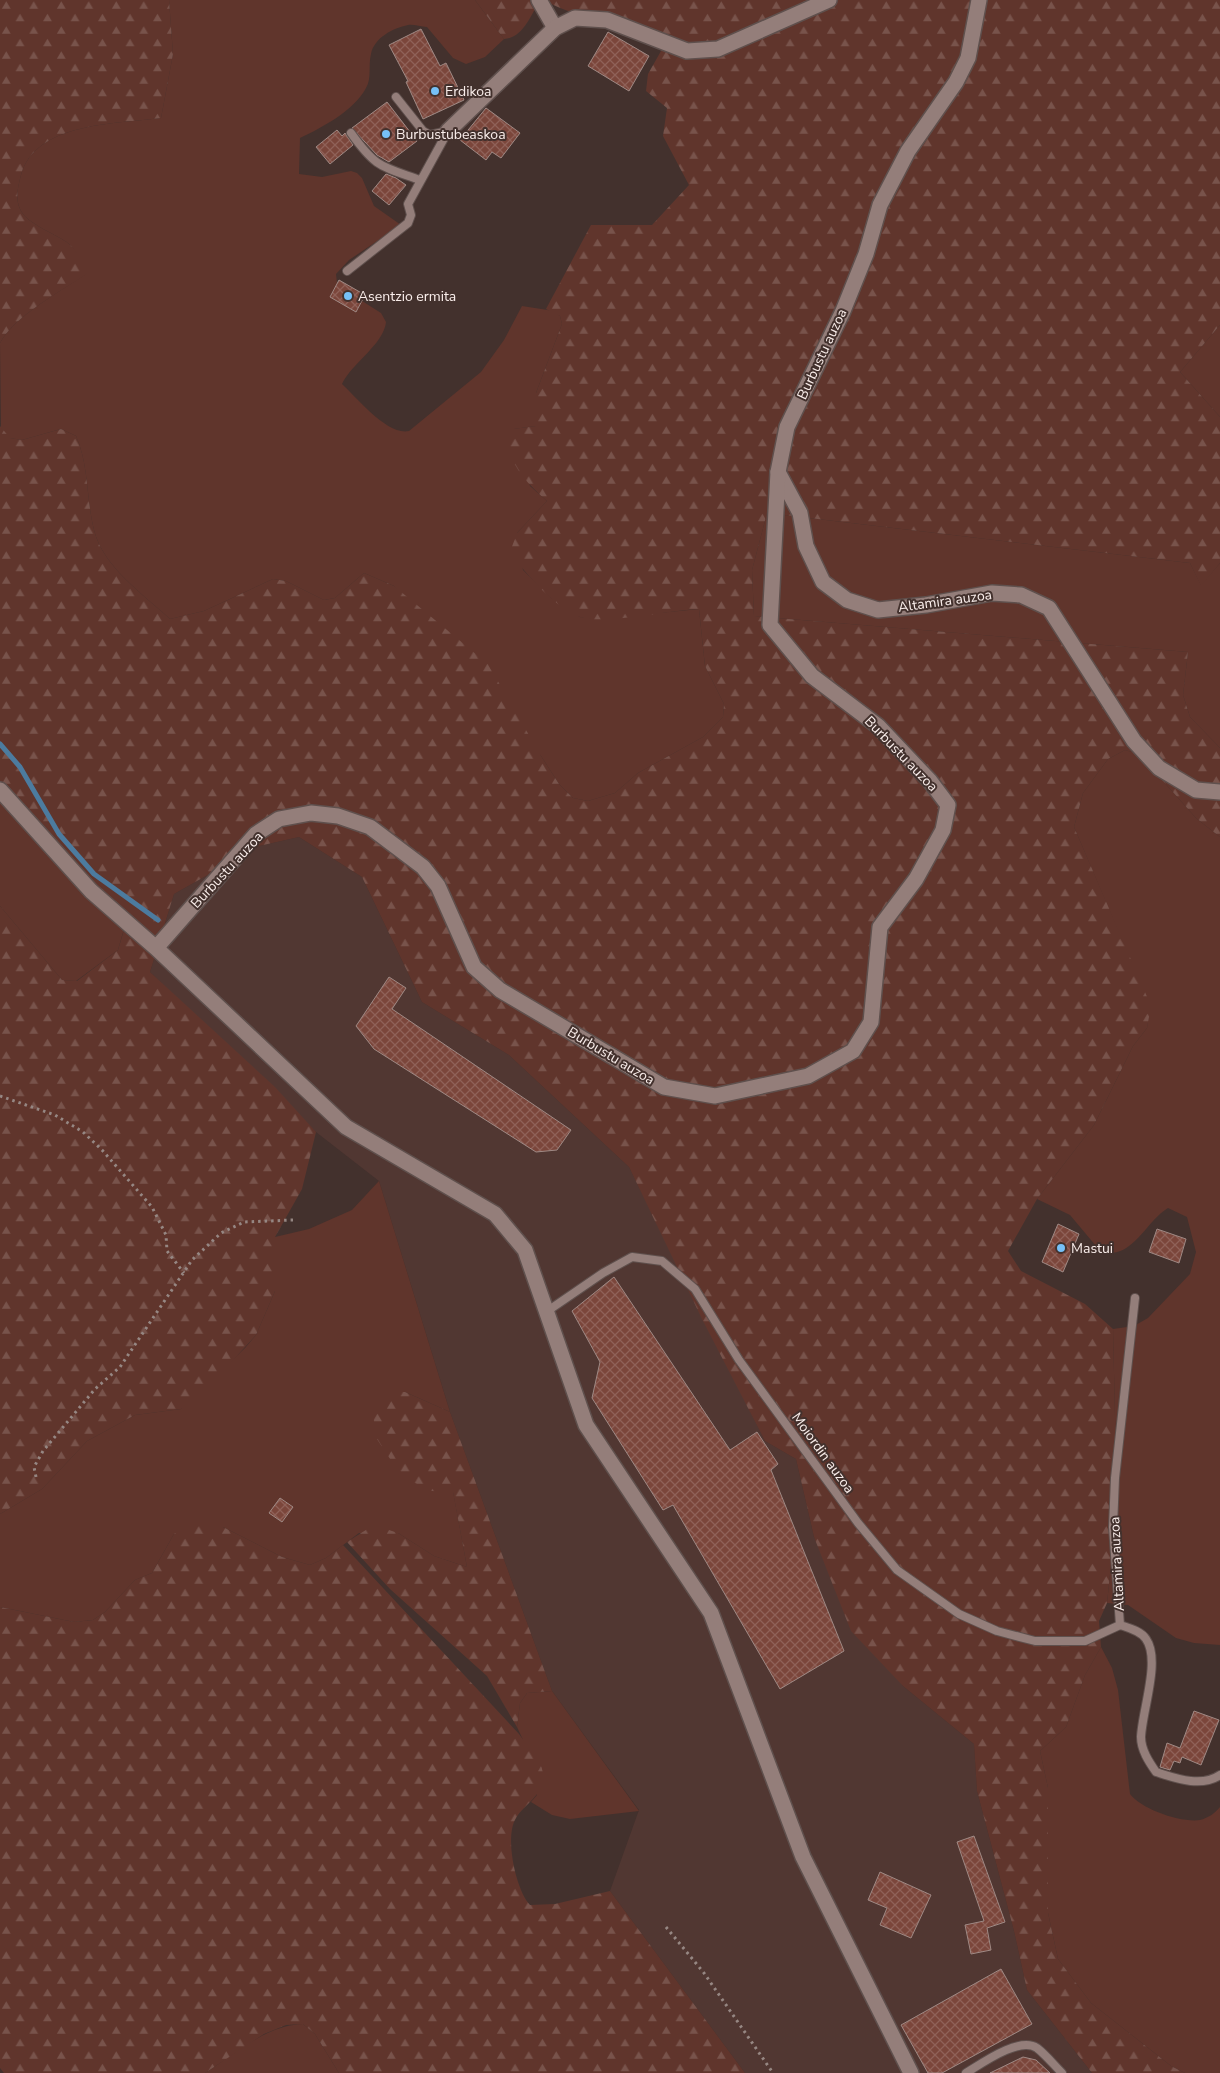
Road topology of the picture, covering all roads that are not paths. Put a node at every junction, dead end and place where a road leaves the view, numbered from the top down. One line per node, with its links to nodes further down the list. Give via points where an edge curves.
1 (540, 0): 4 (street)
2 (829, 0): 4 (street, via 718,49 687,51 607,20 574,18)
3 (979, 0): 10 (street, Burbustu auzoa, via 968,58 956,82 908,151 880,205 866,254 846,303 787,427)
4 (555, 28): 6 (street)
5 (396, 98): 6 (lane, via 423,131 430,135)
6 (448, 131): 8 (lane)
7 (351, 133): 8 (lane, via 374,162)
8 (420, 180): 9 (lane, via 408,204 411,215 408,223)
9 (347, 271)
10 (778, 472): 12 (street, Altamira auzoa, via 800,513 806,546 823,582 847,600 878,610 926,606 992,593 1021,594 1048,608 1134,742 1159,768 1196,790); 13 (street, Burbustu auzoa, via 770,625 812,676 878,726 948,805 942,830 916,879 880,926 871,1022 853,1051 808,1076 715,1096 664,1087 500,990 474,967 438,886 423,866 370,827 338,816 310,813 279,819 256,834)
11 (0, 790): 13 (street, via 91,891)
12 (1220, 792)
13 (156, 948): 15 (street, via 351,1130 495,1214 525,1250)
14 (1134, 1298): 16 (lane, Altamira auzoa, via 1115,1478 1114,1527)
15 (546, 1312): 16 (lane, Moiordin auzoa, via 632,1257 662,1261 694,1289 739,1360 858,1523 897,1570 959,1614 997,1631 1035,1641 1085,1641); 18 (street, via 586,1425 711,1613 803,1857)
16 (1120, 1625): 17 (lane, Altamira auzoa, via 1136,1630 1146,1638 1153,1652 1141,1739 1146,1758 1156,1772 1183,1780 1200,1782)
17 (1220, 1775)
18 (911, 2073)
19 (966, 2073): 20 (lane, via 1021,2045 1035,2047)
20 (1062, 2073)

